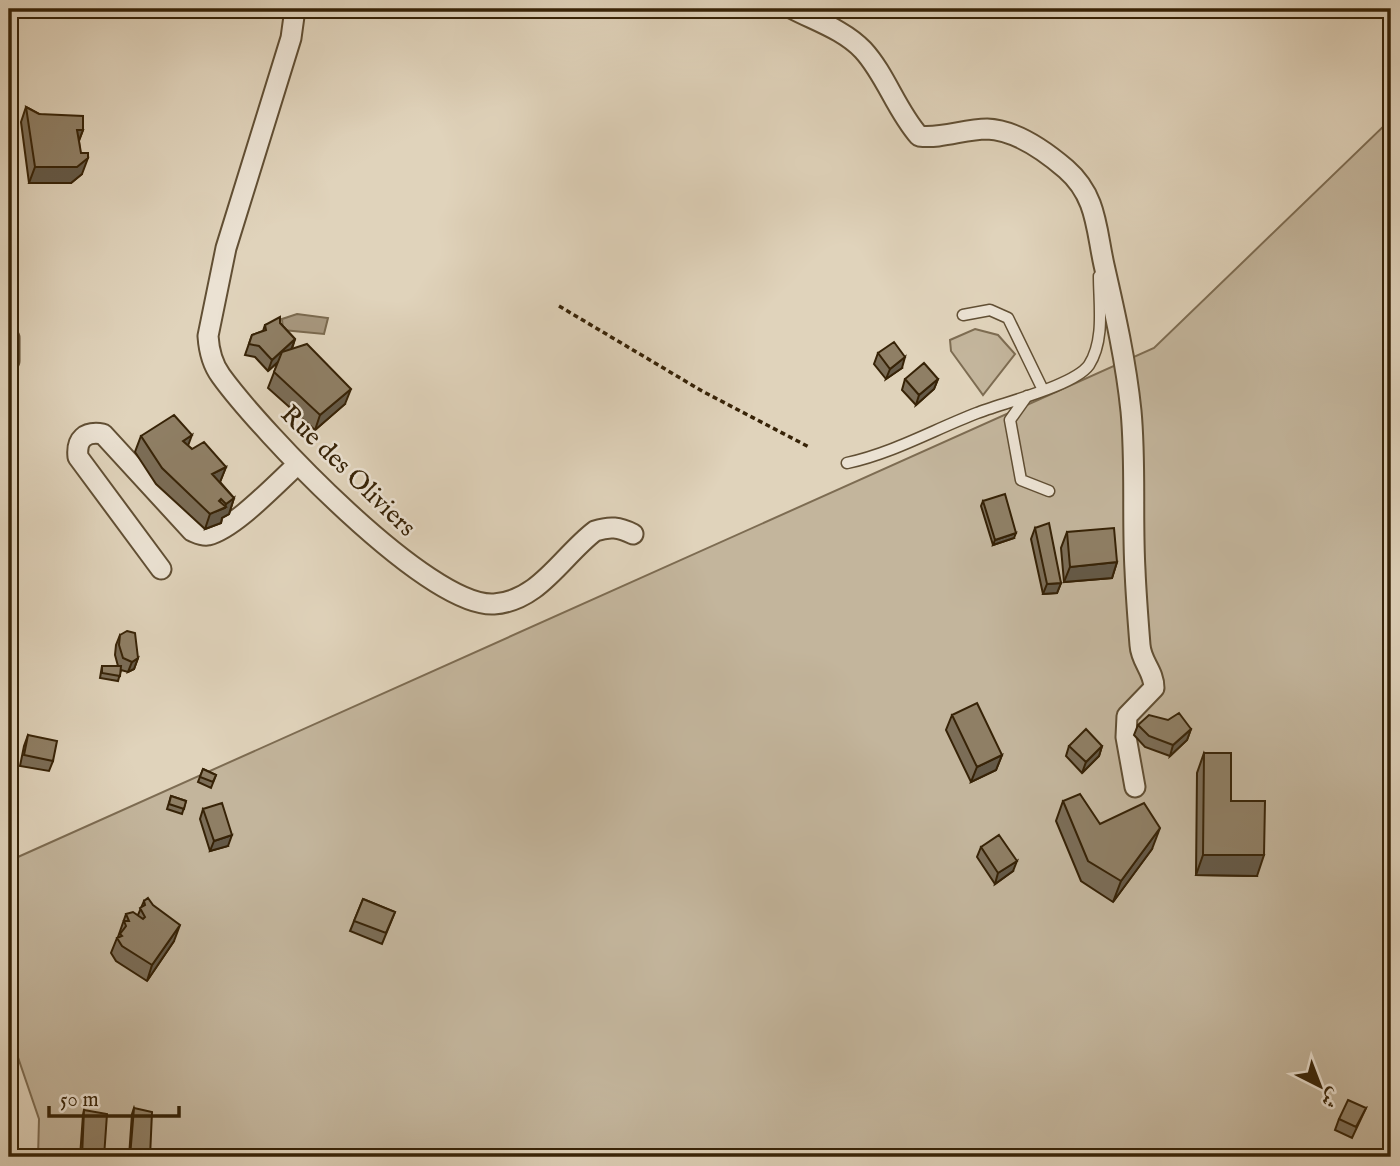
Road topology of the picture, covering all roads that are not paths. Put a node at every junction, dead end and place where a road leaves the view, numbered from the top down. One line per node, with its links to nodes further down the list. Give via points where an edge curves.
1 (295, 9): 10 (street, Rue des Oliviers, via 291,38 226,248 208,336 220,375)
2 (793, 9): 3 (street, via 862,49 919,136 987,129 1009,132 1067,170 1085,190 1097,216)
3 (1099, 245): 7 (lane, via 1099,334 1094,355 1087,368); 14 (street, via 1120,333 1131,411 1140,657 1154,677 1154,688 1127,716)
4 (963, 315): 7 (lane, via 990,310 1008,318)
5 (9, 338): 6 (street)
6 (9, 361)
7 (1043, 390): 8 (lane)
8 (1027, 396): 9 (lane); 11 (lane, via 1010,420 1021,480)
9 (847, 463)
10 (298, 464): 12 (street, Rue des Oliviers, via 409,564 472,602 512,601 530,593 595,531 621,528); 13 (street, via 243,514 209,535 201,535 192,531 103,435 92,432 82,437 78,457)
11 (1049, 491)
12 (633, 534)
13 (161, 569)
14 (1135, 787)

